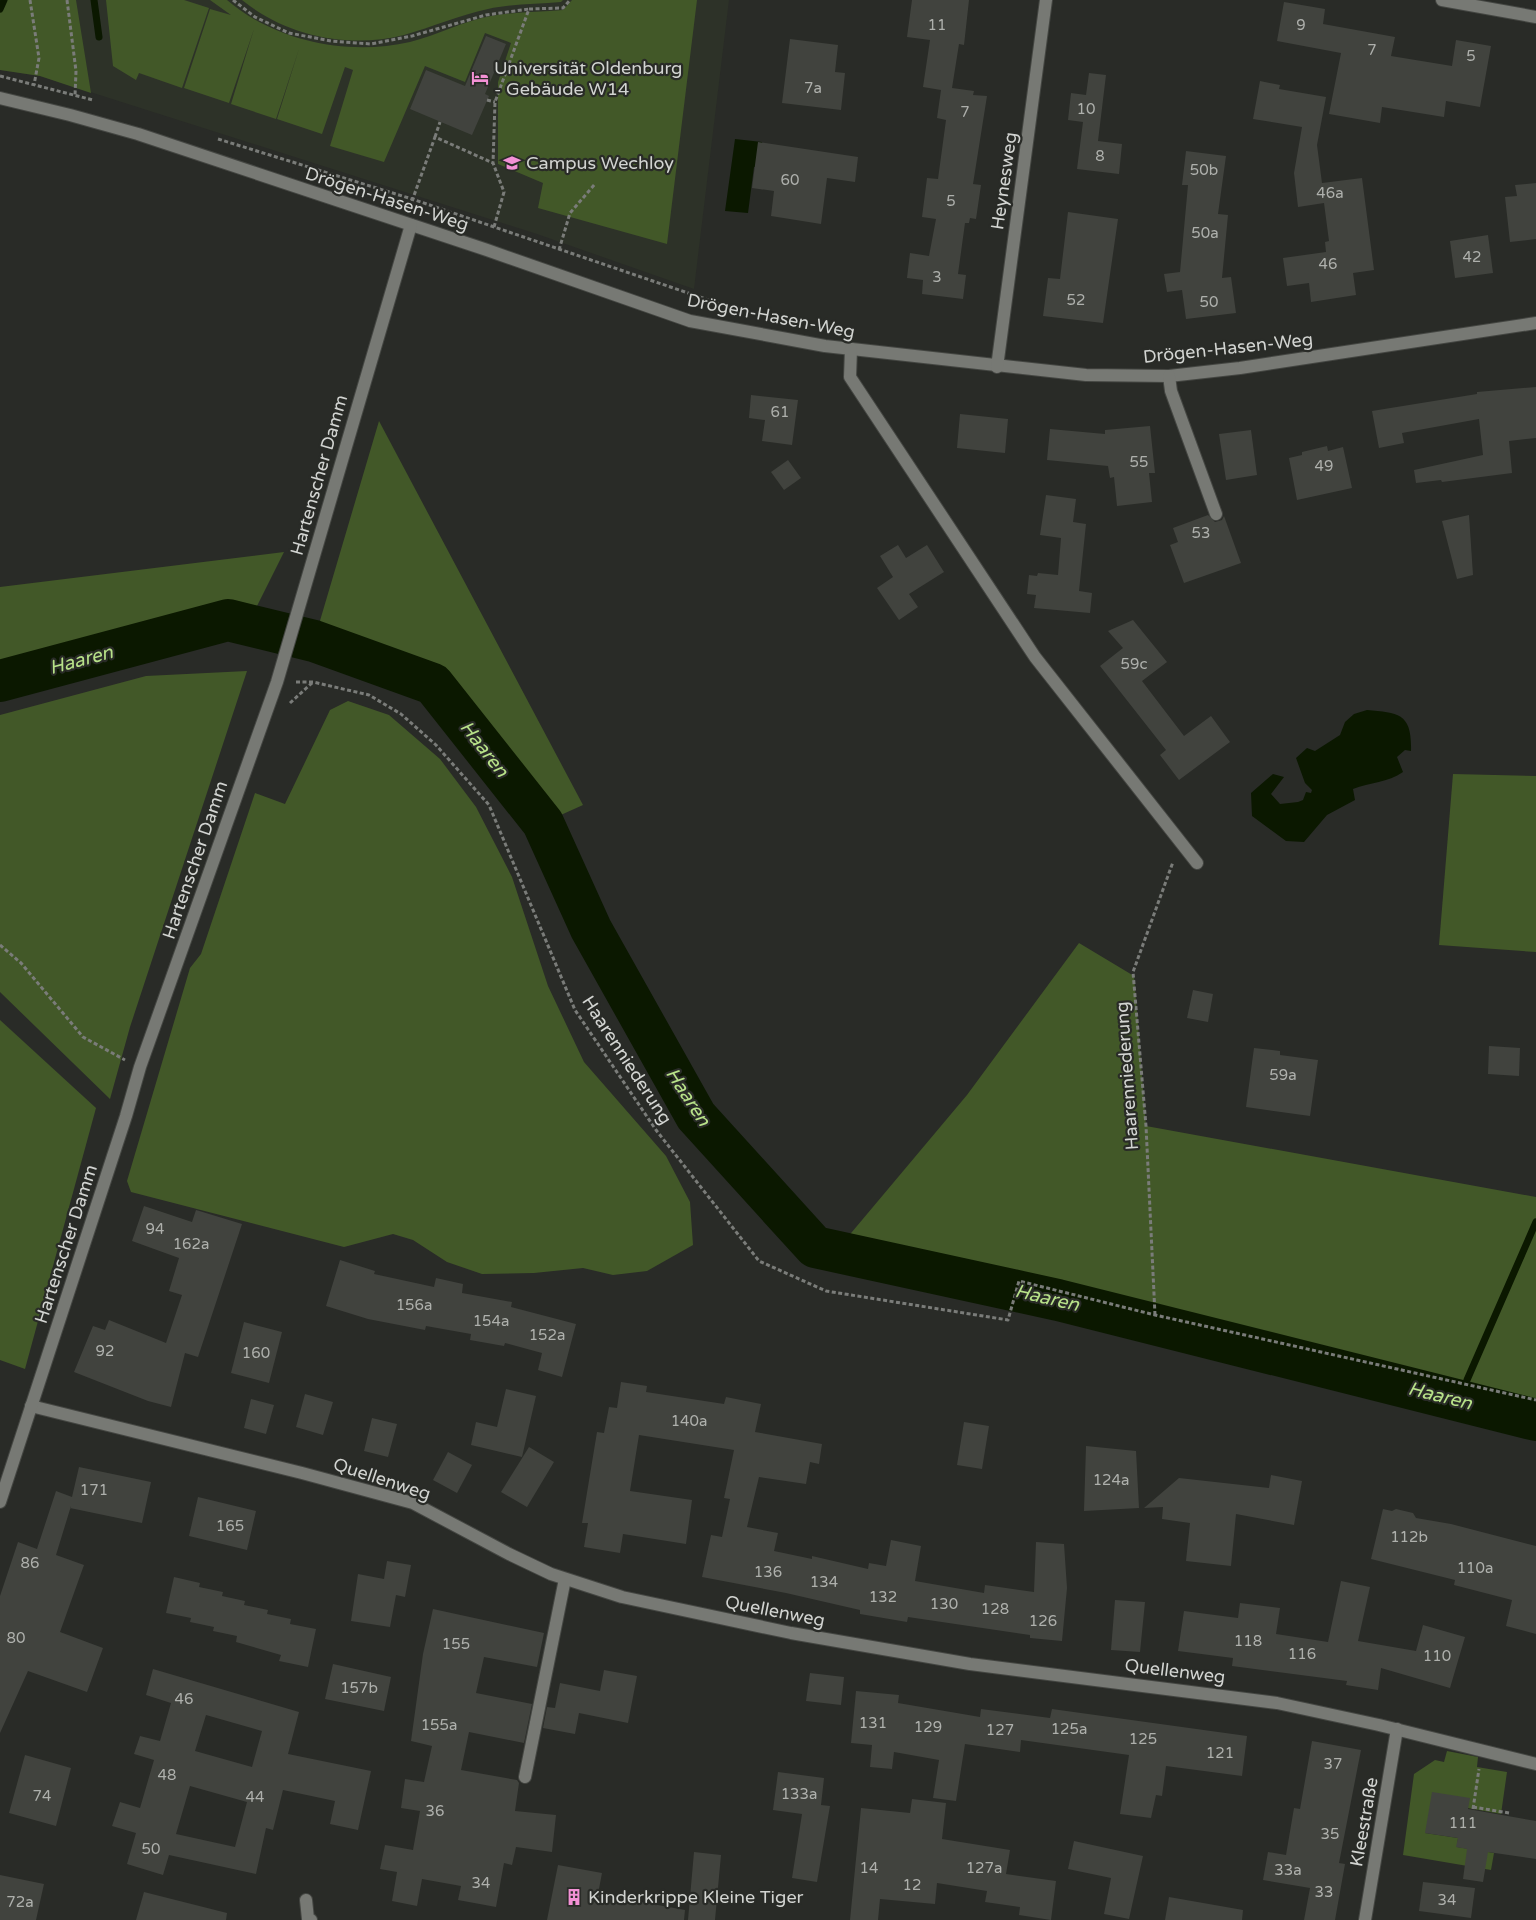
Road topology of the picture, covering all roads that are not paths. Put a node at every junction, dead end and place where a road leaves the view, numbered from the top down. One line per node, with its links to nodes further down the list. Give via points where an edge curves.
1 (1046, 0): 8 (street, Heynesweg)
2 (1442, 0): 3 (street)
3 (1536, 17)
4 (0, 98): 5 (street, Drögen-Hasen-Weg, via 138,134)
5 (412, 225): 7 (street, Drögen-Hasen-Weg, via 690,321); 12 (street, Hartenscher Damm, via 279,675 140,1067)
6 (1536, 323): 9 (street, Drögen-Hasen-Weg)
7 (851, 349): 8 (street, Drögen-Hasen-Weg); 11 (street, via 850,377 1035,657)
8 (997, 367): 9 (street, Drögen-Hasen-Weg, via 1086,375)
9 (1169, 376): 10 (street)
10 (1216, 514)
11 (1197, 862)
12 (32, 1406): 13 (street, Hartenscher Damm); 14 (street, Quellenweg, via 286,1468 413,1503 509,1554)
13 (0, 1502)
14 (565, 1579): 15 (street, Quellenweg, via 622,1597 791,1633 970,1664 1277,1703); 17 (street)
15 (1397, 1730): 16 (street, Quellenweg); 20 (street, Kleestraße)
16 (1536, 1764)
17 (525, 1777)
18 (306, 1900): 19 (street, via 308,1919)
19 (311, 1920)
20 (1365, 1920)

